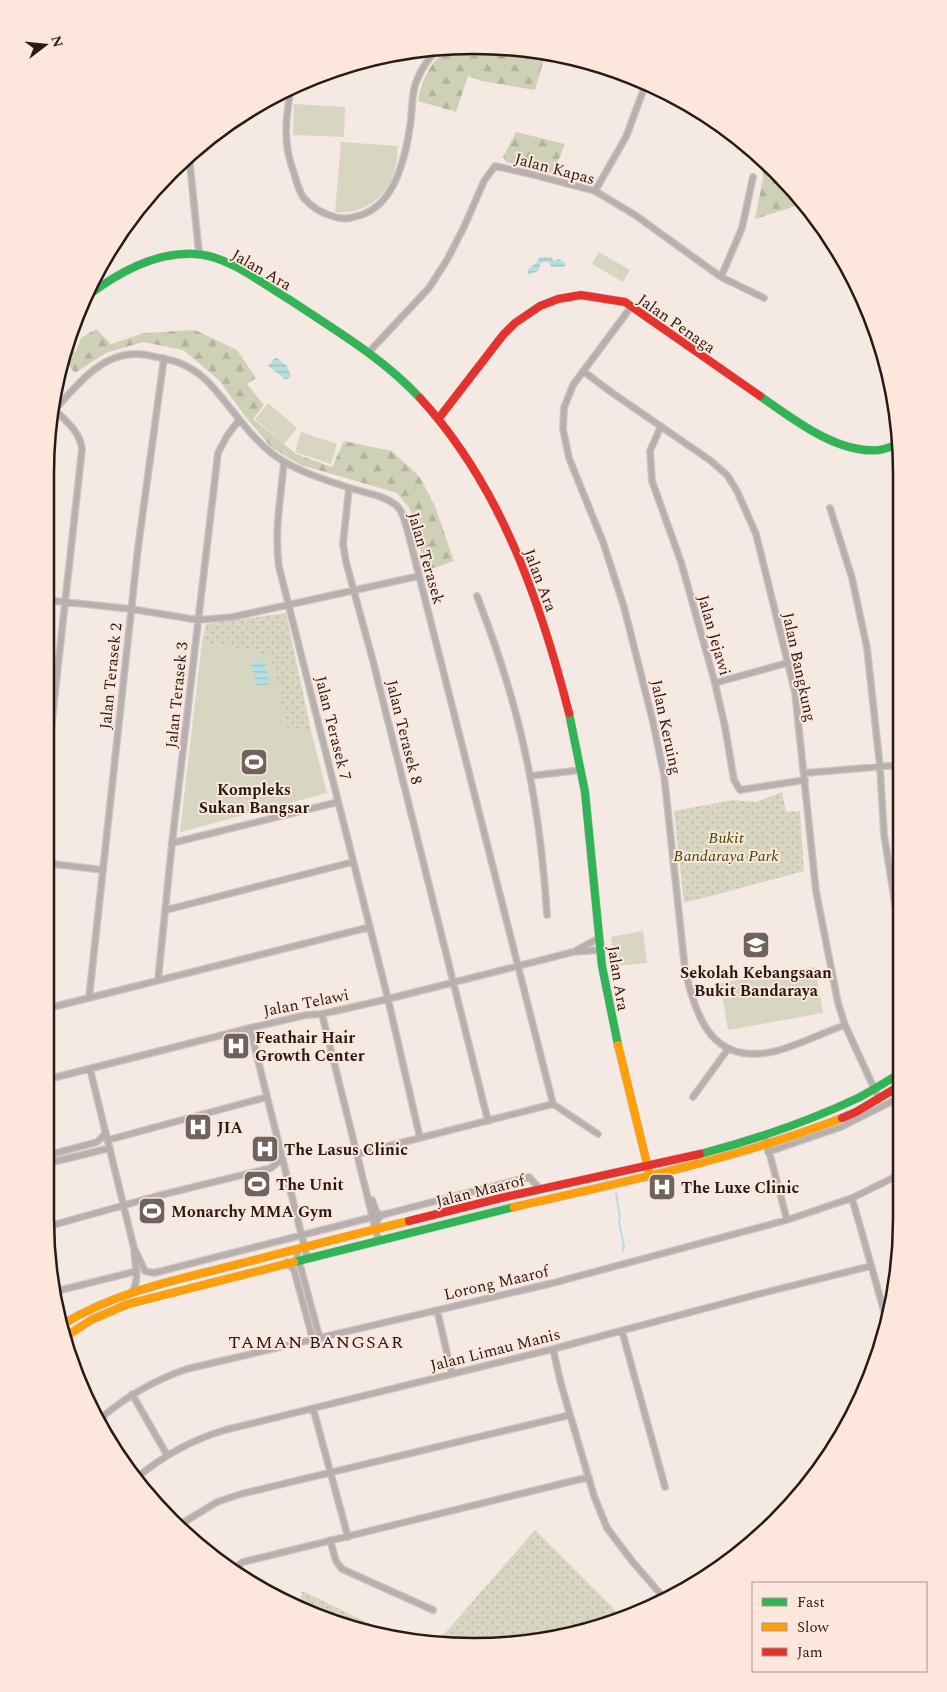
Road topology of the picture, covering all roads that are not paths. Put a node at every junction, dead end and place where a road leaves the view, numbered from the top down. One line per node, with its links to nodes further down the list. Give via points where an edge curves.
1 (431, 56): 3 (street, via 420,71 414,88 404,158 382,203 365,214 339,219 328,216 303,197 286,143)
2 (643, 90): 6 (street, via 626,137)
3 (290, 96)
4 (190, 165): 7 (street)
5 (753, 177): 8 (street, via 742,228)
6 (595, 191): 8 (street, Jalan Kapas, via 635,215); 12 (street, Jalan Kapas, via 495,166 484,181 464,227 430,288)
7 (199, 254): 9 (street, Jalan Ara, via 139,263); 12 (street, Jalan Ara, via 254,279)
8 (721, 277): 10 (street, Jalan Kapas)
9 (96, 289)
10 (764, 298)
11 (631, 307): 14 (street, Jalan Keruing); 17 (street, Jalan Penaga, via 625,302 581,295 540,306 503,335); 20 (street, Jalan Penaga, via 802,426 854,447 879,450)
12 (368, 353): 17 (street, Jalan Ara, via 408,386)
13 (164, 358): 15 (street, Jalan Terasek, via 125,355 98,366); 18 (street, Jalan Terasek, via 197,373 216,390); 30 (street, Jalan Terasek 2)
14 (583, 371): 19 (street, Jalan Bangkung); 61 (street, Jalan Keruing, via 573,385 564,408 563,429 569,458 603,542 624,607 653,722 664,775 690,994 699,1019 712,1036)
15 (60, 405)
16 (58, 416): 28 (street, via 77,433 82,449)
17 (439, 418): 37 (street, Jalan Ara, via 481,478 519,559 561,683)
18 (239, 420): 21 (street, Jalan Terasek); 31 (street, Jalan Terasek 3, via 218,453)
19 (660, 426): 32 (street, Jalan Bangkung, via 711,461 727,475 737,491 756,534); 33 (street, Jalan Jejawi, via 650,451 652,481 681,562)
20 (892, 446)
21 (284, 462): 22 (street, Jalan Terasek); 29 (street, Jalan Terasek 7, via 277,552)
22 (349, 488): 24 (street, Jalan Terasek, via 386,499 397,506); 25 (street, Jalan Terasek 8, via 343,544)
23 (830, 508): 36 (street, via 852,578 867,648)
24 (419, 576): 25 (street); 52 (street, Jalan Terasek)
25 (354, 590): 29 (street); 54 (street, Jalan Terasek 8)
26 (477, 596): 38 (street, via 508,684)
27 (54, 601): 28 (street)
28 (64, 602): 30 (street); 34 (street)
29 (288, 605): 31 (street, via 233,617); 40 (street, Jalan Terasek 7)
30 (131, 609): 31 (street); 44 (street, Jalan Terasek 2)
31 (198, 620): 41 (street, Jalan Terasek 3)
32 (787, 663): 33 (street); 39 (street, Jalan Bangkung, via 795,692)
33 (715, 683): 39 (street, Jalan Jejawi, via 734,780 740,790)
34 (54, 698)
35 (893, 766): 36 (street)
36 (880, 767): 39 (street); 45 (street, via 884,834)
37 (581, 770): 38 (street); 49 (street, Jalan Ara)
38 (530, 776): 47 (street)
39 (805, 777): 59 (street, Jalan Bangkung, via 816,891)
40 (338, 802): 41 (street); 42 (street, Jalan Terasek 7)
41 (172, 843): 46 (street, Jalan Terasek 3)
42 (353, 862): 46 (street); 48 (street, Jalan Terasek 7)
43 (54, 864): 44 (street)
44 (103, 870): 55 (street, Jalan Terasek 2)
45 (893, 891)
46 (166, 910): 53 (street, Jalan Terasek 3)
47 (547, 915)
48 (370, 927): 53 (street); 56 (street, Jalan Terasek 7)
49 (599, 938): 50 (street, Jalan Ara); 51 (street, Jalan Telawi)
50 (600, 950): 51 (street, Jalan Telawi); 84 (street, Jalan Ara, via 611,1019)
51 (573, 952): 52 (street, Jalan Telawi)
52 (517, 966): 54 (street, Jalan Telawi); 71 (street, Jalan Terasek)
53 (158, 980): 55 (street)
54 (454, 982): 56 (street, Jalan Telawi); 72 (street, Jalan Terasek 8)
55 (89, 998): 57 (street)
56 (388, 999): 58 (street, Jalan Telawi); 76 (street, Jalan Terasek 7)
57 (54, 1007)
58 (322, 1014): 60 (street, Jalan Telawi); 81 (street)
59 (845, 1025): 61 (street, Jalan Keruing, via 760,1054 741,1054); 65 (street, Jalan Bangkung)
60 (250, 1028): 62 (street, Jalan Telawi); 68 (street)
61 (728, 1048): 67 (street)
62 (90, 1069): 63 (street, Jalan Telawi); 73 (street)
63 (54, 1078)
64 (893, 1078): 65 (street, Jalan Maarof)
65 (874, 1090): 69 (street, Jalan Bangkung); 75 (street, Jalan Maarof, via 806,1122)
66 (893, 1090): 69 (street, Jalan Maarof)
67 (693, 1096)
68 (267, 1097): 77 (street); 82 (street)
69 (879, 1099): 79 (street, Jalan Maarof, via 856,1112)
70 (893, 1101): 79 (street, Jalan Maarof, via 841,1127)
71 (552, 1104): 72 (street); 74 (street)
72 (488, 1120): 76 (street)
73 (105, 1127): 77 (street); 80 (street, via 104,1136 97,1142)
74 (598, 1134)
75 (764, 1135): 79 (street); 84 (street, Jalan Maarof)
76 (420, 1138): 81 (street)
77 (108, 1140): 78 (street)
78 (110, 1148): 83 (street); 92 (street)
79 (768, 1148): 85 (street, Jalan Maarof); 95 (street)
80 (54, 1154)
81 (358, 1154): 89 (street)
82 (282, 1159): 92 (street, via 271,1168); 98 (street)
83 (54, 1162)
84 (648, 1167): 85 (street, Jalan Ara); 88 (street, Jalan Maarof)
85 (650, 1176): 99 (street, Jalan Maarof)
86 (893, 1178): 90 (street, Lorong Maarof)
87 (492, 1186): 88 (street, via 529,1177); 91 (street); 93 (street)
88 (540, 1189): 91 (street, Jalan Maarof)
89 (366, 1192): 93 (street, via 377,1213); 94 (street)
90 (852, 1198): 95 (street, Lorong Maarof); 106 (street)
91 (487, 1202): 97 (street, Jalan Maarof)
92 (124, 1206): 96 (street); 100 (street)
93 (382, 1215): 97 (street, via 378,1218)
94 (373, 1217): 97 (street); 98 (street)
95 (787, 1220): 113 (street, Lorong Maarof, via 566,1280)
96 (54, 1225)
97 (376, 1230): 99 (street); 101 (street, Jalan Maarof)
98 (301, 1234): 101 (street); 108 (street)
99 (378, 1239): 103 (street, Jalan Maarof)
100 (134, 1248): 107 (street); 108 (street, via 145,1271)
101 (304, 1248): 102 (street, Jalan Maarof); 103 (street)
102 (296, 1250): 104 (street); 109 (street, Jalan Maarof)
103 (307, 1257): 104 (street, Jalan Maarof)
104 (298, 1259): 105 (street, Jalan Maarof); 115 (street)
105 (287, 1262): 115 (street, via 294,1270); 117 (street, Jalan Maarof, via 125,1305 80,1325)
106 (872, 1266): 112 (street); 116 (street, Jalan Limau Manis)
107 (137, 1271): 110 (street); 111 (street)
108 (154, 1273): 109 (street, via 155,1282)
109 (161, 1285): 111 (street, Jalan Maarof)
110 (60, 1289)
111 (132, 1292): 114 (street, Jalan Maarof)
112 (883, 1308)
113 (437, 1310): 118 (street, Lorong Maarof); 121 (street)
114 (67, 1321)
115 (313, 1327): 118 (street); 119 (street)
116 (622, 1331): 120 (street, Jalan Limau Manis); 130 (street)
117 (70, 1333)
118 (320, 1338): 119 (street, Lorong Maarof)
119 (313, 1340): 122 (street, Lorong Maarof, via 187,1369)
120 (553, 1350): 121 (street, Jalan Limau Manis); 124 (street)
121 (452, 1374): 123 (street, Jalan Limau Manis)
122 (132, 1394): 125 (street, Lorong Maarof); 126 (street)
123 (314, 1408): 126 (street, Jalan Limau Manis, via 205,1436); 127 (street)
124 (570, 1415): 127 (street); 129 (street)
125 (104, 1416)
126 (167, 1455): 128 (street, Jalan Limau Manis)
127 (331, 1472): 131 (street, via 217,1502); 132 (street)
128 (141, 1475)
129 (589, 1477): 132 (street); 135 (street, via 607,1528)
130 (664, 1488)
131 (184, 1522)
132 (348, 1537): 133 (street)
133 (330, 1540): 134 (street); 136 (street, via 342,1569)
134 (237, 1566)
135 (661, 1594)
136 (433, 1610)

